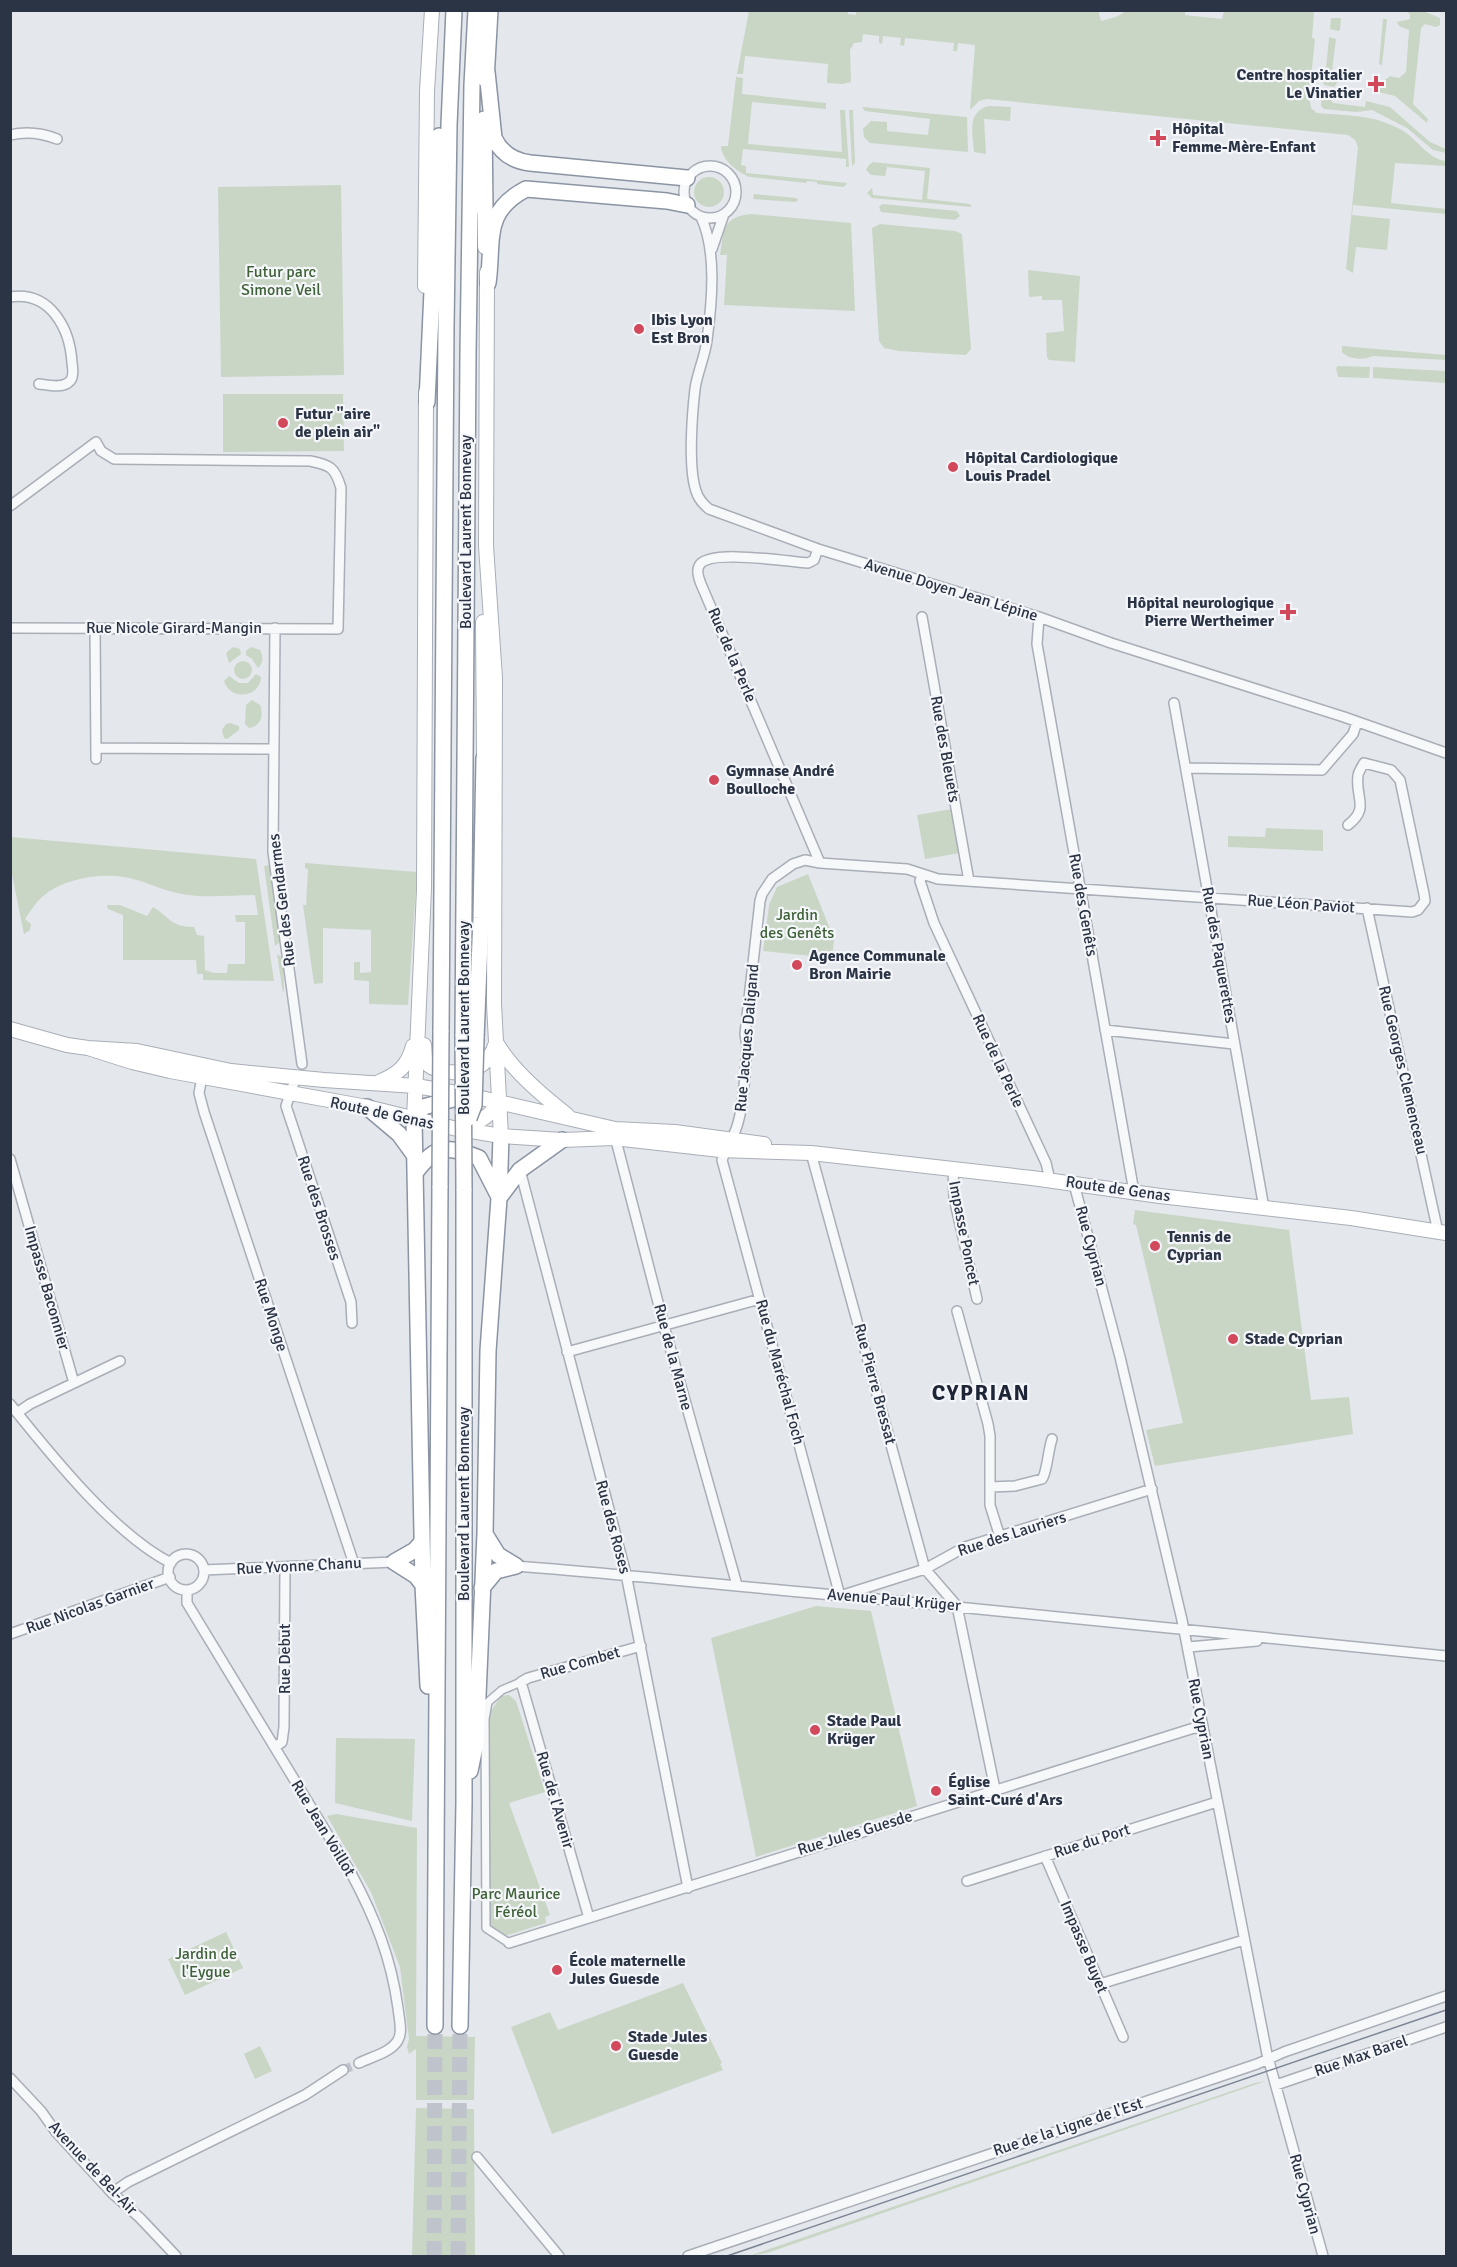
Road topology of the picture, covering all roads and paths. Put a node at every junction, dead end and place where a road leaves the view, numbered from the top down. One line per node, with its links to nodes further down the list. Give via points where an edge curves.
1 (432, 10): 18 (main road, via 427,91)
2 (444, 10): 18 (highway)
3 (454, 10): 119 (highway, Boulevard Laurent Bonnevay, bridge, via 446,326)
4 (476, 10): 46 (highway, Boulevard Laurent Bonnevay, via 468,353)
5 (490, 10): 6 (highway)
6 (487, 72): 9 (highway, via 494,138 511,158); 11 (highway, via 483,123)
7 (10, 135): 8 (street, via 45,134)
8 (57, 140)
9 (687, 178): 10 (street, via 683,192); 12 (street, via 698,168 712,165 725,170 734,182 736,197)
10 (687, 204): 13 (street); 15 (highway, via 525,189 510,198 493,224)
11 (485, 212): 15 (main road)
12 (724, 214): 13 (street); 14 (street, Avenue Doyen Jean Lépine)
13 (701, 217): 14 (street, Avenue Doyen Jean Lépine)
14 (712, 250): 21 (street, Avenue Doyen Jean Lépine, via 708,331 696,387 692,460 695,489 703,504 719,515)
15 (488, 283): 20 (main road)
16 (10, 297): 17 (street, via 37,301 56,313 66,331 71,350 71,381 63,386)
17 (39, 384)
18 (427, 402): 42 (main road)
19 (10, 506): 26 (street, Rue Nicole Girard-Mangin, via 96,442 101,451 114,459 310,461 327,465 337,473 341,488 338,629)
20 (486, 546): 32 (main road); 47 (main road, via 495,678)
21 (818, 549): 23 (street, Avenue Doyen Jean Lépine); 36 (street, Rue de la Perle, via 814,560 808,563 716,558 703,561 698,571)
22 (922, 617): 38 (street, Rue des Bleuets)
23 (1039, 617): 28 (street, Avenue Doyen Jean Lépine); 39 (street, Rue des Genêts, via 1037,644)
24 (10, 628): 25 (street, Rue Nicole Girard-Mangin)
25 (95, 628): 26 (street, Rue Nicole Girard-Mangin); 29 (street)
26 (275, 628): 30 (street, Rue des Gendarmes)
27 (1174, 703): 34 (street, Rue des Paquerettes)
28 (1357, 722): 31 (street, Avenue Doyen Jean Lépine); 34 (street, via 1353,734 1322,770)
29 (96, 748): 30 (street); 33 (street)
30 (274, 749): 49 (street, Rue des Gendarmes, via 273,852)
31 (1446, 753)
32 (484, 758): 46 (highway, via 481,918)
33 (96, 759)
34 (1186, 768): 40 (street, Rue des Paquerettes)
35 (1348, 825): 41 (street, Rue Léon Paviot, via 1358,818 1361,807 1358,776 1364,763 1391,771 1400,780 1425,901 1413,912)
36 (820, 864): 37 (street, Rue Jacques Daligand, via 907,869); 66 (street, Rue Jacques Daligand, via 806,860 793,864 772,879 762,894 739,1120)
37 (922, 875): 38 (street, Rue Léon Paviot); 73 (street, Rue de la Perle, via 920,881 934,922 1046,1163)
38 (969, 881): 39 (street, Rue Léon Paviot)
39 (1082, 890): 40 (street, Rue Léon Paviot); 45 (street, Rue des Genêts)
40 (1210, 898): 41 (street, Rue Léon Paviot); 48 (street, Rue des Paquerettes)
41 (1367, 908): 78 (street, Rue Georges Clemenceau)
42 (422, 962): 43 (main road); 47 (main road, via 424,1040 429,1066 451,1072 479,1067 492,1056)
43 (418, 1026): 52 (main road, via 410,1059 395,1076); 53 (main road)
44 (10, 1029): 50 (main road, Route de Genas, via 132,1062)
45 (1105, 1030): 48 (street); 75 (street, Rue des Genêts)
46 (469, 1037): 60 (highway, Boulevard Laurent Bonnevay, bridge, via 474,1105)
47 (496, 1042): 56 (main road); 59 (main road, via 529,1082)
48 (1234, 1044): 77 (street, Rue des Paquerettes)
49 (302, 1064)
50 (203, 1071): 51 (main road, Route de Genas); 54 (main road, Route de Genas); 97 (street, Rue Monge, via 199,1093 204,1112)
51 (296, 1077): 52 (main road, Route de Genas); 54 (street)
52 (377, 1083): 53 (main road, Route de Genas)
53 (416, 1086): 55 (main road, Route de Genas); 58 (main road)
54 (289, 1094): 57 (main road, Route de Genas); 82 (street, Rue des Brosses, via 286,1106 351,1302)
55 (468, 1095): 56 (main road, Route de Genas); 58 (highway, via 423,1107)
56 (500, 1102): 59 (main road, Route de Genas); 60 (main road, via 475,1125); 63 (main road)
57 (367, 1107): 58 (main road, Route de Genas); 68 (highway, via 399,1134)
58 (414, 1119): 60 (main road, Route de Genas); 68 (highway)
59 (572, 1119): 62 (main road, Route de Genas)
60 (458, 1130): 63 (main road, Route de Genas); 122 (highway, Boulevard Laurent Bonnevay, bridge, via 464,1189)
61 (675, 1132): 62 (main road, Route de Genas); 65 (street); 66 (main road, Route de Genas)
62 (615, 1133): 64 (main road, Route de Genas); 65 (main road, Route de Genas); 83 (street, Rue de la Marne)
63 (501, 1136): 64 (main road, Route de Genas); 76 (highway)
64 (562, 1140): 71 (highway)
65 (658, 1144): 66 (main road, Route de Genas)
66 (728, 1145): 67 (main road, Route de Genas, via 770,1145); 79 (street, Rue du Maréchal Foch, via 722,1160)
67 (811, 1153): 70 (main road, Route de Genas); 100 (street, Rue Pierre Bressat)
68 (415, 1156): 72 (highway)
69 (10, 1159): 86 (street, Impasse Baconnier)
70 (953, 1168): 73 (main road, Route de Genas); 80 (street, Impasse Poncet, via 954,1198)
71 (520, 1170): 76 (highway); 84 (street, Rue des Roses)
72 (415, 1173): 76 (highway, via 428,1155 452,1148 479,1158); 94 (highway)
73 (1050, 1180): 74 (main road, Route de Genas)
74 (1074, 1184): 75 (main road, Route de Genas); 91 (street, Rue Cyprian)
75 (1134, 1192): 77 (main road, Route de Genas)
76 (499, 1198): 92 (highway, via 488,1351)
77 (1264, 1208): 78 (main road, Route de Genas)
78 (1442, 1232)
79 (760, 1299): 83 (street); 108 (street, Rue du Maréchal Foch)
80 (977, 1299)
81 (957, 1311): 90 (street, via 988,1424)
82 (352, 1323)
83 (664, 1326): 84 (street); 105 (street, Rue de la Marne)
84 (567, 1352): 102 (street, Rue des Roses)
85 (120, 1361): 86 (street)
86 (74, 1383): 88 (street)
87 (10, 1404): 88 (street)
88 (17, 1413): 96 (street, via 96,1503 144,1548)
89 (1052, 1439): 90 (street, via 1042,1479)
90 (990, 1487): 93 (street, via 990,1505)
91 (1152, 1489): 93 (street, Rue des Lauriers); 110 (street, Rue Cyprian)
92 (485, 1534): 98 (highway, via 498,1555); 106 (highway)
93 (1000, 1537): 100 (street, Rue des Lauriers, via 965,1547)
94 (423, 1542): 95 (highway); 104 (highway)
95 (394, 1562): 97 (street, Rue Yvonne Chanu); 104 (highway)
96 (171, 1563): 101 (street, via 180,1555 192,1555); 103 (street)
97 (354, 1564): 99 (street, Rue Yvonne Chanu)
98 (516, 1566): 102 (street, Avenue Paul Krüger); 106 (highway, via 496,1571)
99 (285, 1567): 101 (street, Rue Yvonne Chanu); 118 (street, Rue Debut, via 284,1727 282,1742)
100 (925, 1569): 108 (street, Rue des Lauriers); 109 (street, Rue Pierre Bressat)
101 (204, 1570): 107 (street, via 201,1581)
102 (626, 1574): 105 (street, Avenue Paul Krüger); 113 (street, Rue des Roses)
103 (170, 1577): 107 (street, via 176,1586); 111 (street, Rue Nicolas Garnier)
104 (423, 1585): 119 (highway, via 429,1724)
105 (737, 1585): 108 (street, Avenue Paul Krüger)
106 (482, 1588): 122 (highway, via 476,1742)
107 (187, 1590): 118 (street, Rue Jean Voillot, via 187,1603)
108 (840, 1596): 109 (street, Avenue Paul Krüger)
109 (957, 1606): 110 (street, Avenue Paul Krüger); 120 (street)
110 (1185, 1631): 112 (street, Avenue Paul Krüger); 114 (street, Rue Cyprian)
111 (10, 1634)
112 (1271, 1639): 114 (street, Avenue Paul Krüger); 115 (street, Avenue Paul Krüger)
113 (641, 1646): 116 (street, Rue Combet); 125 (street, Rue des Roses)
114 (1188, 1647): 117 (street, Rue Cyprian)
115 (1446, 1656)
116 (521, 1682): 126 (street, Rue de l'Avenir); 128 (street, via 502,1690 488,1702 485,1719 486,1928)
117 (1202, 1728): 120 (street, Rue Jules Guesde); 121 (street, Rue Cyprian)
118 (275, 1747): 136 (street, Rue Jean Voillot, via 351,1873 388,1954 400,2037 394,2046)
119 (437, 1754): 131 (highway, Boulevard Laurent Bonnevay)
120 (995, 1790): 125 (street, Rue Jules Guesde)
121 (1217, 1802): 123 (street, Rue du Port); 127 (street, Rue Cyprian)
122 (464, 1803): 132 (highway, Boulevard Laurent Bonnevay)
123 (1045, 1856): 124 (street, Rue du Port); 129 (street, Impasse Buyet)
124 (967, 1881)
125 (688, 1888): 126 (street, Rue Jules Guesde)
126 (589, 1918): 128 (street, Rue Jules Guesde)
127 (1244, 1940): 129 (street); 135 (street, Rue Cyprian)
128 (509, 1943)
129 (1100, 1984): 134 (street, Impasse Buyet)
130 (1446, 1996): 135 (street, Rue de la Ligne de l'Est)
131 (435, 2026)
132 (460, 2026)
133 (1446, 2027): 139 (street, Rue Max Barel)
134 (1123, 2037)
135 (1268, 2058): 139 (street, Rue Cyprian); 144 (street, Rue de la Ligne de l'Est)
136 (359, 2063)
137 (344, 2070): 141 (street, via 305,2095)
138 (10, 2078): 141 (street, Avenue de Bel-Air)
139 (1276, 2085): 145 (street, Rue Cyprian)
140 (477, 2157): 143 (street)
141 (112, 2193): 142 (street, Avenue de Bel-Air)
142 (176, 2256)
143 (559, 2256)
144 (688, 2256)
145 (1323, 2256)

